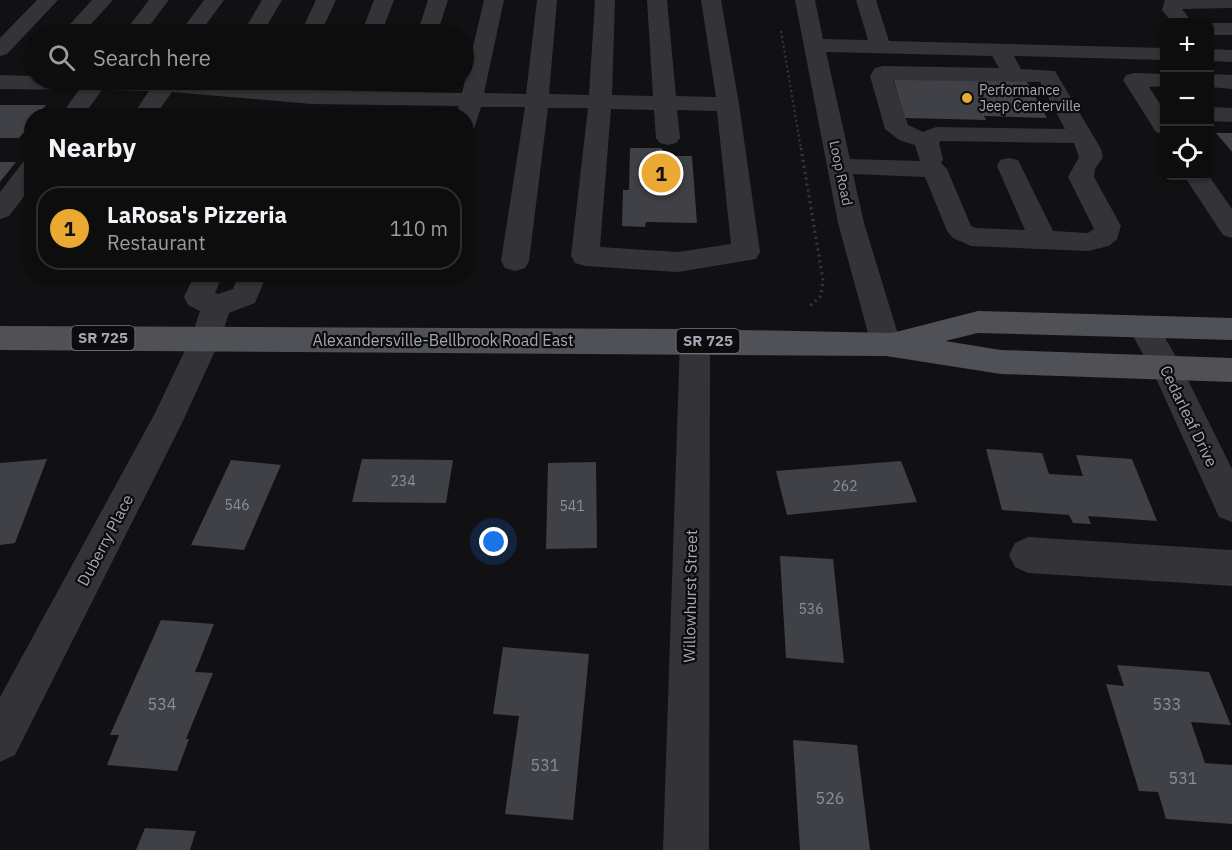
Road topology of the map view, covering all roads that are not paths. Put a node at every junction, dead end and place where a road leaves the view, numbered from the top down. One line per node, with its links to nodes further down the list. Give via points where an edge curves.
1 (48, 0): 18 (street)
2 (103, 0): 19 (street)
3 (159, 0): 20 (street)
4 (214, 0): 21 (street)
5 (272, 0): 22 (street)
6 (326, 0): 23 (street)
7 (384, 0): 24 (street)
8 (438, 0): 25 (street)
9 (494, 0): 51 (street)
10 (547, 0): 52 (street)
11 (605, 0): 53 (street)
12 (657, 0): 54 (street)
13 (711, 0): 55 (street)
14 (805, 0): 32 (street, Loop Road)
15 (866, 0): 27 (street)
16 (1232, 2): 17 (street, via 1173,3 1172,10)
17 (1179, 18)
18 (25, 24)
19 (80, 24)
20 (141, 24)
21 (196, 24)
22 (258, 24)
23 (315, 24)
24 (375, 24)
25 (430, 24)
26 (24, 25): 34 (street)
27 (874, 26): 28 (street); 33 (street)
28 (896, 26)
29 (1214, 29): 30 (street)
30 (1232, 29)
31 (976, 30): 35 (street)
32 (814, 45): 33 (street); 67 (street, Loop Road)
33 (880, 46): 35 (street)
34 (0, 50)
35 (995, 50): 36 (street); 40 (street)
36 (1116, 53): 37 (street); 42 (street)
37 (1160, 54)
38 (1214, 55): 39 (street)
39 (1232, 56)
40 (1013, 75): 64 (street, via 1047,76); 66 (street, via 883,73 897,129)
41 (24, 79): 45 (street)
42 (1134, 80): 43 (street); 62 (street)
43 (1160, 80)
44 (1214, 81): 46 (street)
45 (0, 82)
46 (1232, 82)
47 (91, 90): 58 (street)
48 (155, 90): 59 (street)
49 (247, 90): 56 (street)
50 (406, 98): 51 (street); 57 (street)
51 (472, 100): 52 (street); 60 (street)
52 (537, 101): 53 (street); 75 (street)
53 (600, 102): 54 (street); 55 (street, via 585,256 678,262 746,252)
54 (666, 103): 55 (street); 65 (street)
55 (728, 104)
56 (313, 106): 57 (street)
57 (353, 106)
58 (77, 108)
59 (146, 108)
60 (470, 108)
61 (1214, 114): 63 (street)
62 (1160, 115)
63 (1232, 115)
64 (1081, 136): 66 (street, via 947,133); 74 (street, via 1091,157 1082,177 1108,226 1107,233 1089,242)
65 (668, 138)
66 (926, 141): 69 (street)
67 (839, 166): 69 (street); 83 (street, Loop Road)
68 (1009, 166): 74 (street)
69 (935, 170): 74 (street, via 962,232 984,239)
70 (24, 178): 72 (street)
71 (1200, 180): 73 (street)
72 (0, 210)
73 (1232, 229)
74 (1044, 241)
75 (515, 261)
76 (205, 282): 78 (street, via 198,297)
77 (250, 282): 78 (street, via 244,296)
78 (211, 322): 81 (main road, Alexandersville-Bellbrook Road East / SR 725); 82 (main road, Alexandersville-Bellbrook Road East / SR 725); 89 (street, Duberry Place, via 166,423)
79 (1143, 327): 80 (main road, Alexandersville-Bellbrook Road East / SR 725); 83 (main road, Alexandersville-Bellbrook Road East / SR 725, via 978,322); 84 (street, Cedarleaf Drive)
80 (1232, 329)
81 (0, 338)
82 (695, 341): 83 (main road, Alexandersville-Bellbrook Road East / SR 725); 90 (street, Willowhurst Street)
83 (886, 344): 84 (main road, Alexandersville-Bellbrook Road East / SR 725, via 1001,362)
84 (1167, 369): 85 (main road, Alexandersville-Bellbrook Road East / SR 725); 86 (street, Cedarleaf Drive)
85 (1232, 370)
86 (1232, 506)
87 (1028, 555): 88 (street)
88 (1232, 568)
89 (0, 740)
90 (686, 850)

